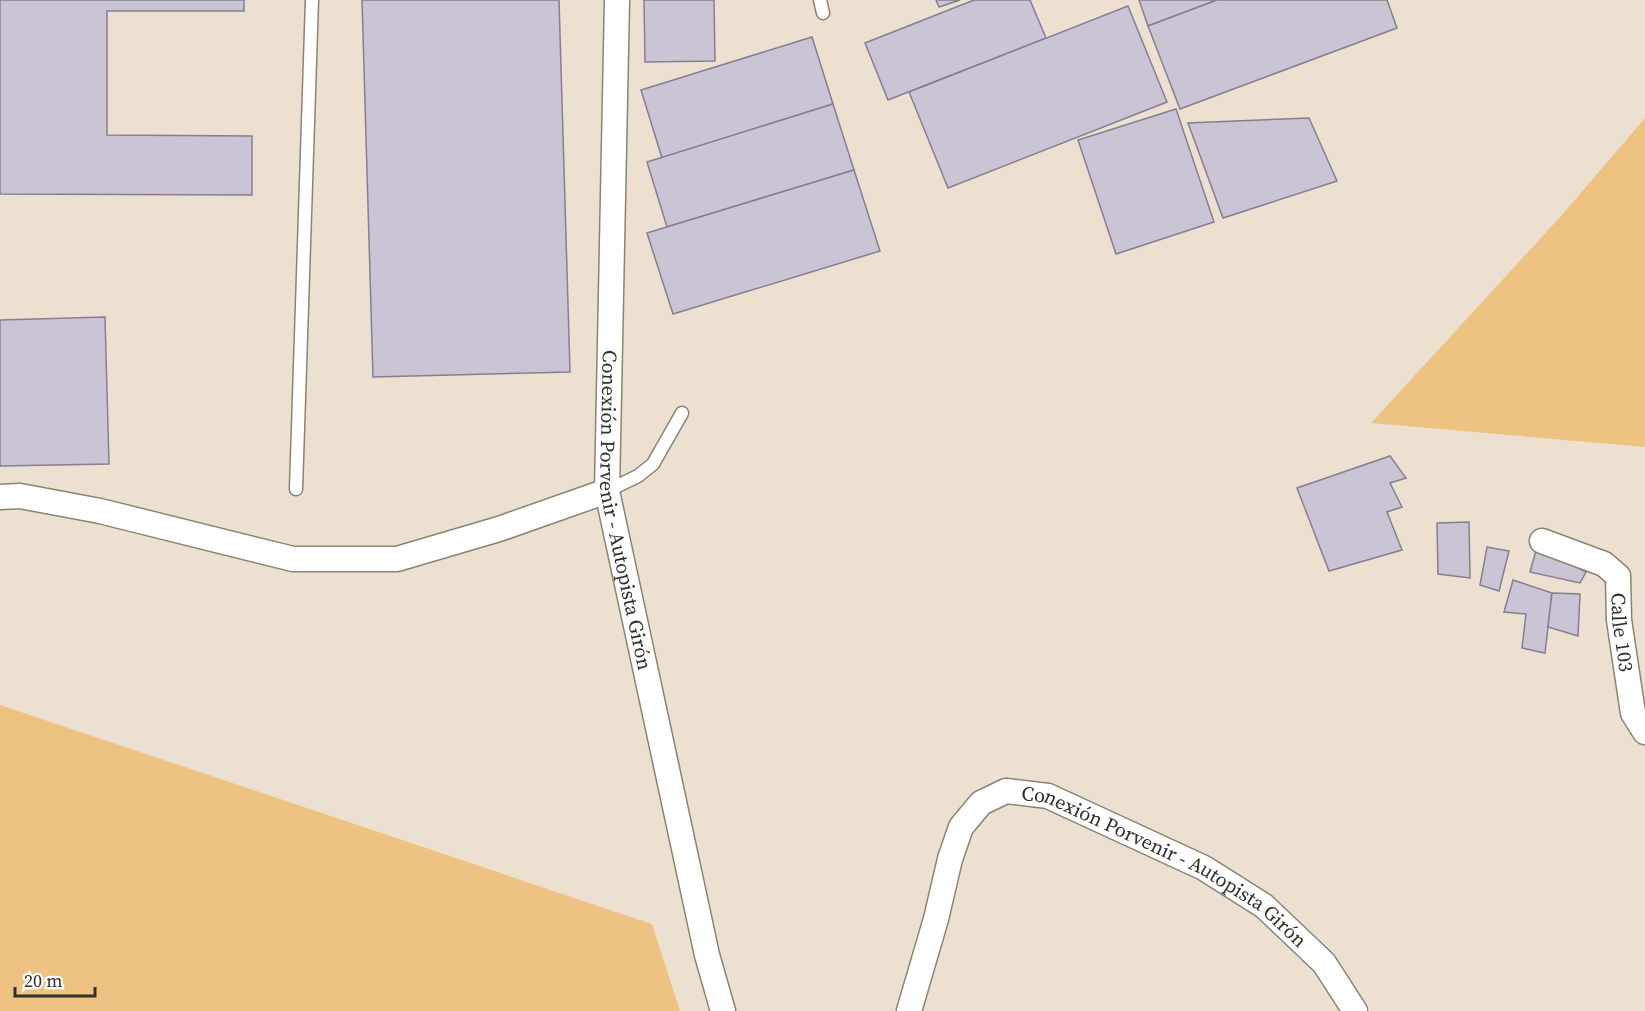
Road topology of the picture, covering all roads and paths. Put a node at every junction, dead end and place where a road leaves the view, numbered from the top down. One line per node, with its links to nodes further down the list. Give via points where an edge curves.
1 (312, 0): 6 (lane)
2 (617, 0): 7 (street, Conexión Porvenir - Autopista Girón)
3 (820, 0): 4 (lane)
4 (823, 13)
5 (682, 413): 7 (lane, via 653,464)
6 (296, 489)
7 (608, 491): 8 (street, via 397,559 293,559 100,512 20,496); 11 (street, Conexión Porvenir - Autopista Girón, via 707,955)
8 (0, 497)
9 (1542, 541): 10 (street, Calle 103, via 1604,564 1618,576 1619,620 1633,713)
10 (1645, 732)
11 (723, 1011)
12 (909, 1011): 13 (street, Conexión Porvenir - Autopista Girón, via 961,827 981,803 1006,791 1048,796 1204,868 1263,906 1324,963)
13 (1355, 1011)

